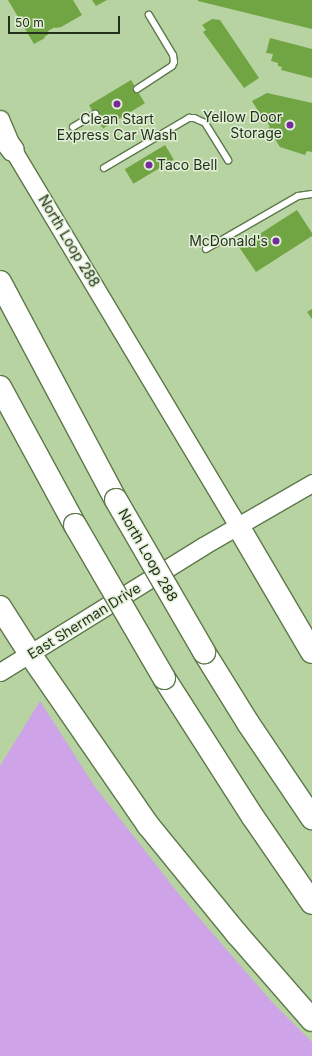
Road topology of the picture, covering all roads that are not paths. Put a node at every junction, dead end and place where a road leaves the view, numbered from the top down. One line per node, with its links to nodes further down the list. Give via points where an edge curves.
1 (150, 15): 2 (lane, via 173,55 174,62 172,66)
2 (137, 89)
3 (95, 114): 5 (lane)
4 (0, 119): 7 (main road, North Loop 288)
5 (74, 127)
6 (0, 133): 7 (highway)
7 (14, 150): 15 (main road, North Loop 288)
8 (228, 160): 9 (lane, via 204,123 188,118)
9 (104, 168)
10 (312, 194): 11 (lane, via 298,196)
11 (206, 249)
12 (0, 282): 20 (highway, North Loop 288, bridge, via 116,500 204,652)
13 (0, 387): 21 (highway, bridge, via 75,525 164,678 253,817)
14 (312, 483): 15 (main road, East Sherman Drive)
15 (238, 526): 17 (highway); 18 (main road, East Sherman Drive)
16 (0, 607): 18 (highway)
17 (312, 652)
18 (30, 654): 19 (main road, East Sherman Drive); 22 (highway, via 148,825 237,934)
19 (0, 672)
20 (312, 818)
21 (312, 903)
22 (312, 1020)

